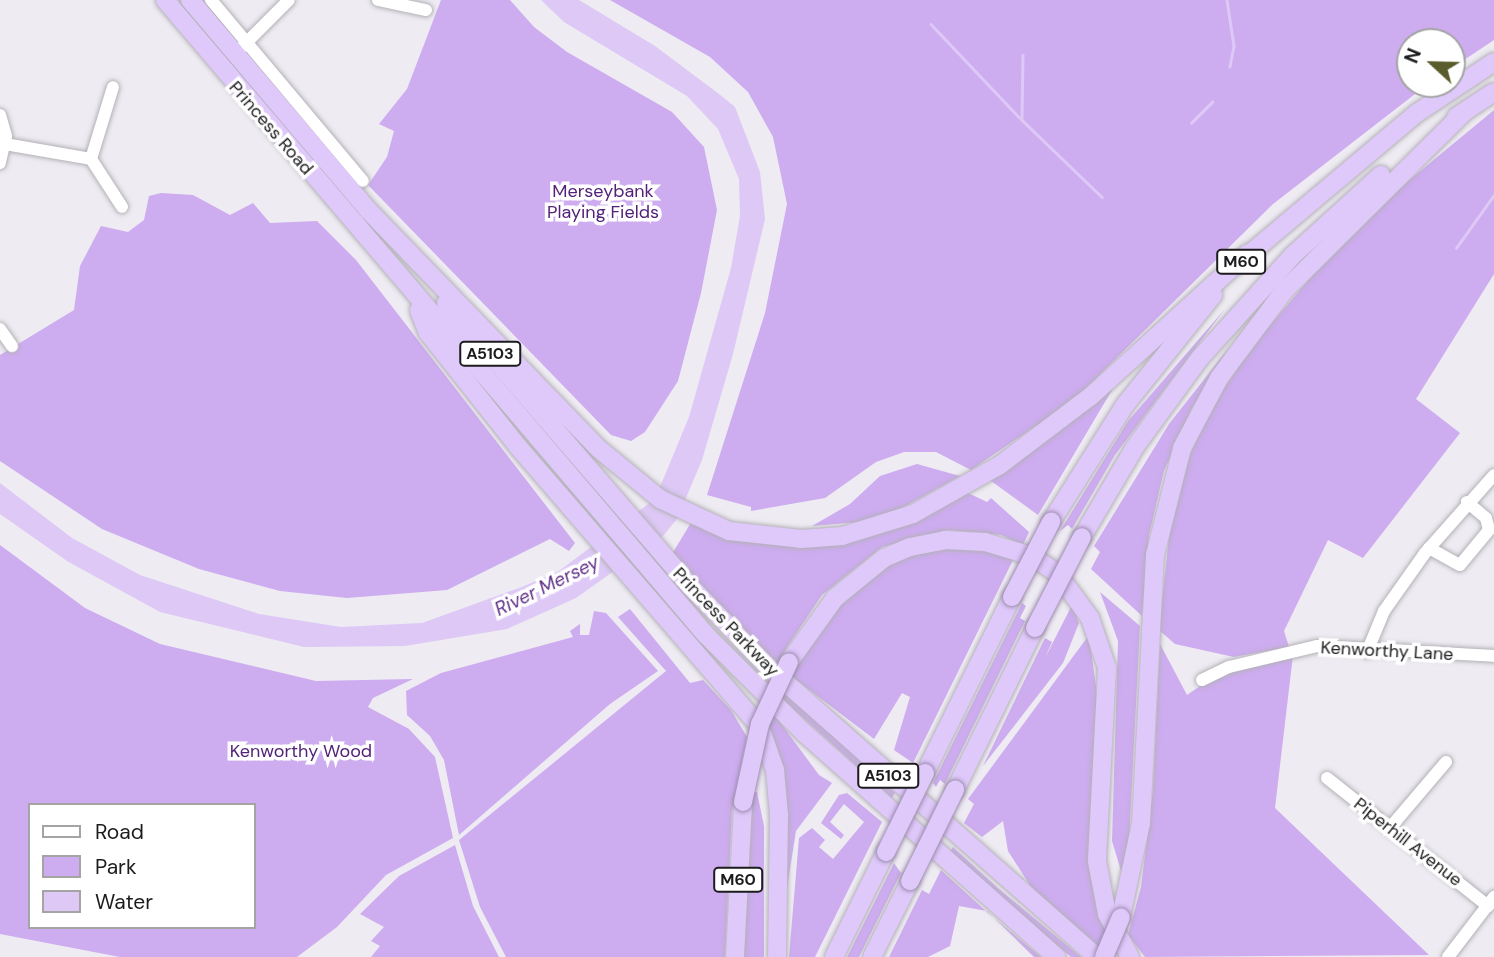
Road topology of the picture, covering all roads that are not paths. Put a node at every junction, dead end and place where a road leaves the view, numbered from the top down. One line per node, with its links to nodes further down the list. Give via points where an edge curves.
1 (164, 0): 20 (highway, Princess Road / A5103)
2 (190, 0): 7 (highway, Princess Road / A5103)
3 (211, 0): 7 (street, Princess Road)
4 (289, 0): 7 (street)
5 (378, 0): 6 (street)
6 (426, 10)
7 (240, 48): 16 (street, Princess Road, via 358,164); 18 (highway, Princess Road / A5103)
8 (1494, 62): 19 (highway, M60, via 1417,113)
9 (113, 87): 14 (street)
10 (1494, 92): 11 (highway, M60)
11 (1464, 112): 37 (highway, M60, bridge, via 1352,200 1240,312 1152,422 1082,537); 40 (highway, M60, bridge, via 1312,260 1219,378 1172,474 1152,598 1141,823 1121,917)
12 (0, 115): 13 (street)
13 (5, 144): 14 (street); 15 (street)
14 (91, 159): 17 (street)
15 (0, 163)
16 (363, 181)
17 (122, 207)
18 (399, 243): 19 (highway, M60, via 635,482 695,517 762,537 842,536 913,514 1000,465 1091,396); 39 (highway, Princess Parkway / A5103, via 689,585 779,678)
19 (1248, 253): 36 (highway, M60, bridge, via 1144,378 1051,522)
20 (380, 254): 21 (highway, Princess Parkway / A5103)
21 (415, 298): 35 (highway, M60, via 428,333 556,492 760,727 777,782); 38 (highway, Princess Parkway / A5103, via 671,594 803,732)
22 (0, 329): 23 (street)
23 (12, 346)
24 (1494, 475): 25 (street)
25 (1467, 502): 26 (street); 26 (street, via 1486,518 1489,530 1461,565)
26 (1429, 548): 27 (street, via 1384,611)
27 (1367, 652): 28 (street, Kenworthy Lane); 29 (street, Kenworthy Lane, via 1317,646 1229,667)
28 (1494, 656)
29 (1202, 680)
30 (1446, 762): 32 (street)
31 (1327, 778): 32 (street, Piperhill Avenue)
32 (1389, 829): 33 (street, Piperhill Avenue)
33 (1491, 902): 42 (street)
34 (735, 957): 41 (highway, M60, bridge, via 743,802 760,724 789,662 819,617 858,576 899,551 958,540 1011,549 1057,573 1090,618 1107,667 1097,861 1107,914)
35 (777, 957)
36 (834, 957)
37 (872, 957)
38 (1056, 957)
39 (1097, 957)
40 (1104, 957)
41 (1130, 957)
42 (1448, 957)

